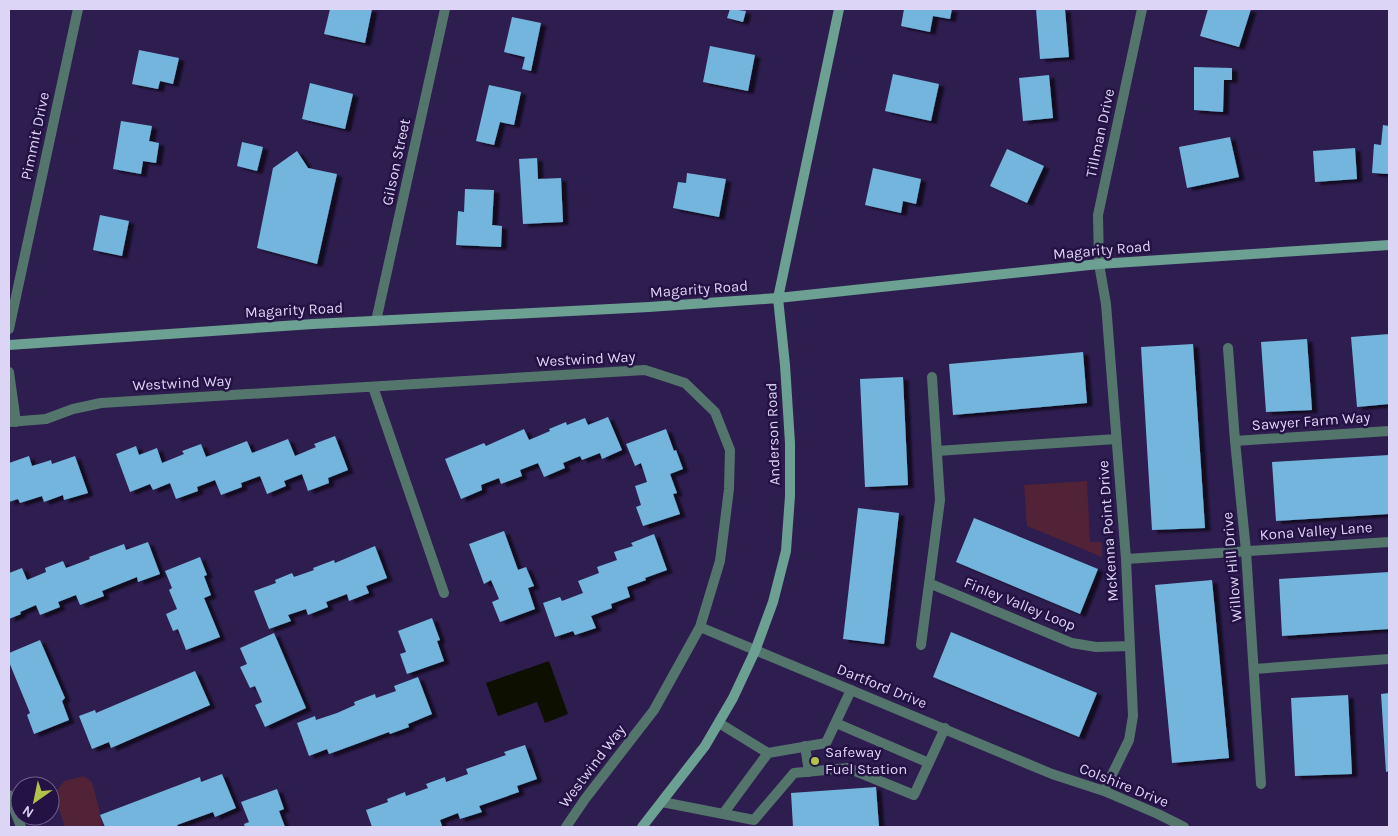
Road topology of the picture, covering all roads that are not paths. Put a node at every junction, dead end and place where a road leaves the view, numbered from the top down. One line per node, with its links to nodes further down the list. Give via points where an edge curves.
1 (78, 9): 9 (street, Pimmit Drive)
2 (445, 9): 8 (street, Gilson Street)
3 (839, 9): 7 (main road, Anderson Road)
4 (1142, 9): 6 (street, Tillman Drive, via 1098,215)
5 (1389, 245): 6 (main road, Magarity Road)
6 (1099, 264): 7 (main road, Magarity Road); 17 (street, McKenna Point Drive, via 1106,304)
7 (778, 298): 8 (main road, Magarity Road); 28 (main road, Anderson Road, via 790,443 790,496 786,551)
8 (376, 321): 10 (main road, Magarity Road)
9 (9, 328)
10 (9, 346)
11 (1228, 348): 18 (street, Willow Hill Drive)
12 (9, 372): 15 (street, Westwind Way)
13 (932, 377): 19 (street)
14 (373, 387): 15 (street, Westwind Way, via 101,402 46,420); 24 (street); 25 (street, Westwind Way, via 645,370 684,383 715,412 730,450 730,488 720,561)
15 (12, 422)
16 (1389, 431): 18 (street, Sawyer Farm Way)
17 (1116, 439): 19 (street); 22 (street, McKenna Point Drive)
18 (1234, 441): 21 (street, Willow Hill Drive)
19 (937, 451): 23 (street, via 940,500)
20 (1389, 542): 21 (street, Kona Valley Lane)
21 (1246, 550): 22 (street, Kona Valley Lane); 30 (street, Willow Hill Drive)
22 (1126, 560): 27 (street, McKenna Point Drive)
23 (931, 584): 26 (street); 27 (street, Finley Valley Loop, via 1072,643 1096,647)
24 (444, 593)
25 (700, 627): 28 (street, Dartford Drive); 46 (street, Westwind Way, via 654,710)
26 (922, 645)
27 (1130, 646): 41 (street, McKenna Point Drive, via 1132,724)
28 (755, 650): 31 (street, Dartford Drive); 32 (main road, Anderson Road)
29 (1389, 659): 30 (street)
30 (1254, 669): 40 (street, Willow Hill Drive)
31 (851, 690): 33 (street); 34 (street, Dartford Drive)
32 (719, 722): 36 (street); 43 (main road, Anderson Road, via 705,746)
33 (836, 723): 35 (street, via 826,743); 37 (street)
34 (945, 728): 37 (street); 39 (street, Dartford Drive)
35 (805, 746): 36 (street); 38 (street)
36 (768, 753): 44 (street)
37 (929, 763): 38 (street, via 914,796 848,768)
38 (809, 772): 44 (street, via 794,773 754,820)
39 (1052, 774): 41 (street, Colshire Drive)
40 (1261, 784)
41 (1104, 791): 48 (street, Colshire Drive)
42 (9, 795): 45 (street)
43 (662, 802): 44 (street); 47 (main road, Anderson Road)
44 (723, 814)
45 (21, 827)
46 (566, 827)
47 (642, 827)
48 (1184, 827)

